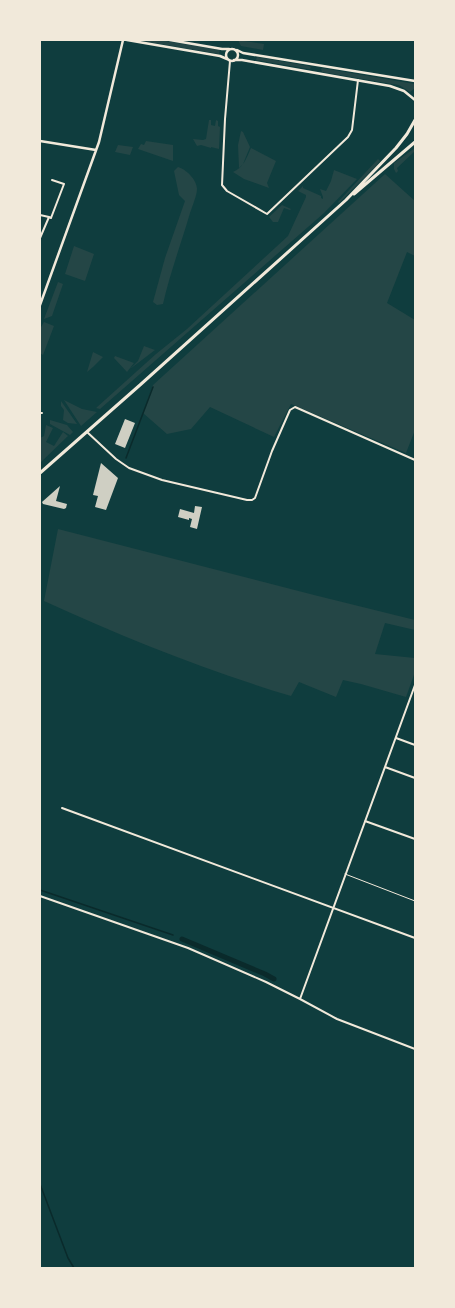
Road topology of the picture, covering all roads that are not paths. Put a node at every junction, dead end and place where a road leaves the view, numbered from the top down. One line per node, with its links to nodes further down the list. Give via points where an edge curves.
1 (123, 40): 17 (street)
2 (127, 40): 6 (street)
3 (170, 40): 4 (street)
4 (229, 49): 5 (street); 6 (street, via 226,53)
5 (237, 50): 7 (street, via 238,56); 9 (street)
6 (227, 59): 8 (street)
7 (234, 60): 8 (street); 10 (street)
8 (230, 61): 11 (street, via 222,185 227,191 267,214 348,137 352,130)
9 (315, 66): 10 (street); 12 (street)
10 (314, 72): 11 (street)
11 (358, 80): 13 (street, via 399,89)
12 (415, 81)
13 (415, 100)
14 (415, 120): 19 (main road, via 408,134 396,148)
15 (40, 141): 17 (street)
16 (415, 142): 19 (main road, via 382,174)
17 (96, 150): 23 (street)
18 (52, 180): 21 (street, via 64,184 51,218)
19 (346, 200): 24 (main road)
20 (40, 215): 21 (street)
21 (49, 217): 22 (street)
22 (40, 238)
23 (40, 305)
24 (87, 431): 25 (street, via 129,468 162,480 247,500 255,498 272,451 293,407); 26 (main road)
25 (415, 460)
26 (40, 473)
27 (415, 685): 28 (street)
28 (396, 738): 29 (street); 30 (street)
29 (415, 745)
30 (385, 767): 31 (street); 33 (street)
31 (415, 778)
32 (62, 808): 38 (street)
33 (365, 821): 34 (street); 35 (street)
34 (415, 839)
35 (344, 874): 37 (lane); 38 (street)
36 (40, 896): 40 (street, via 188,948)
37 (415, 901)
38 (332, 908): 39 (street); 40 (street)
39 (415, 938)
40 (300, 999): 41 (street, via 337,1019)
41 (415, 1049)

